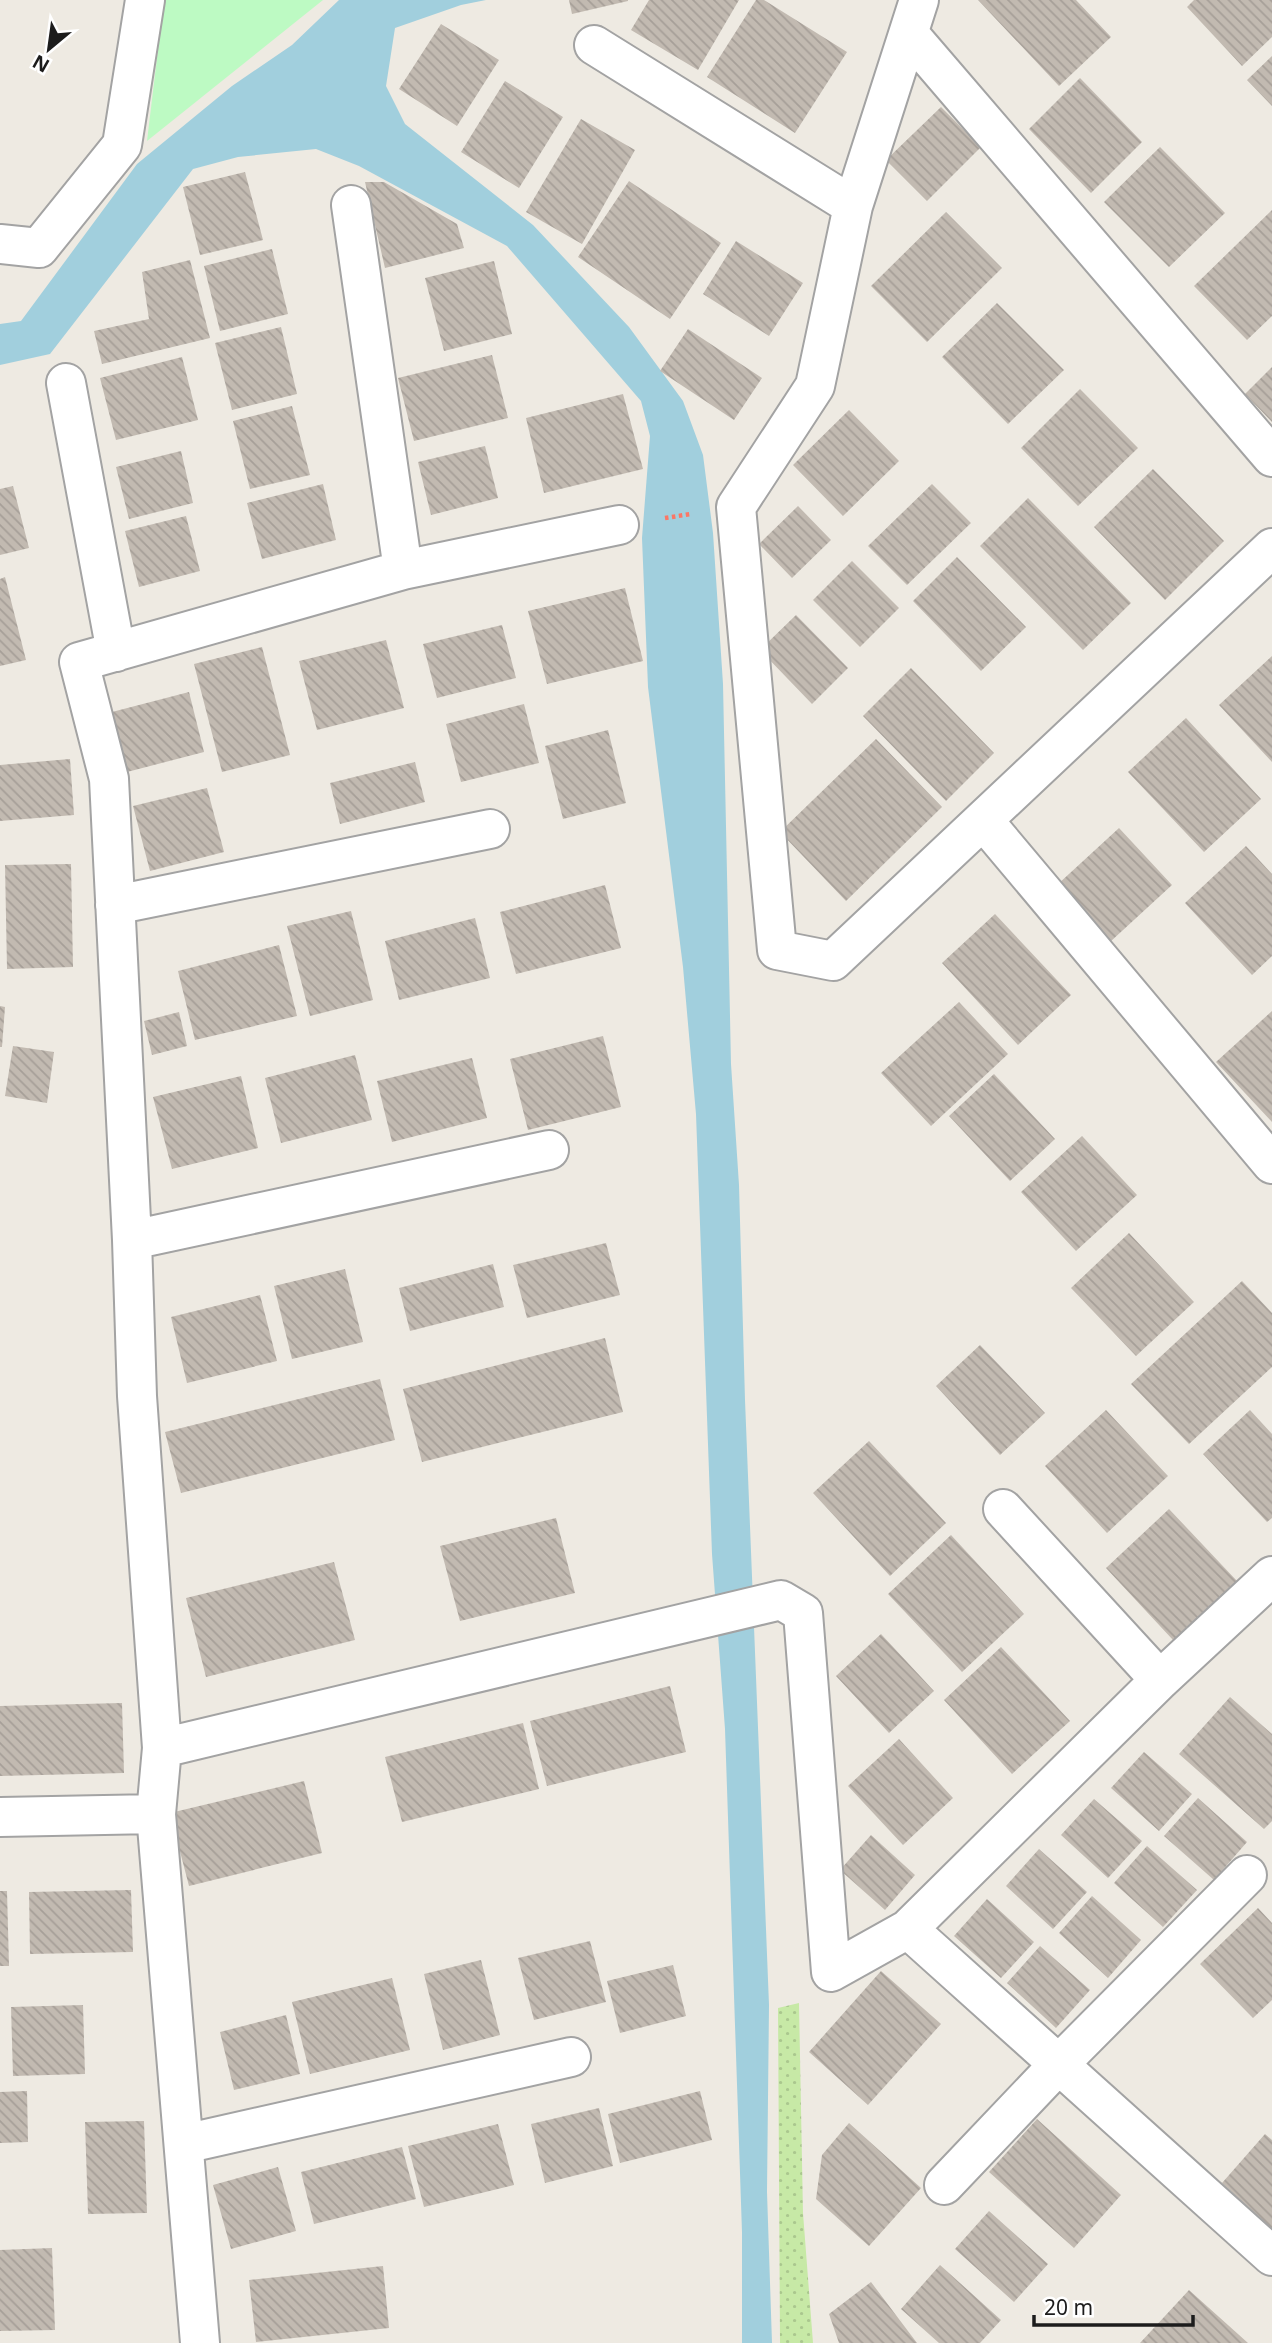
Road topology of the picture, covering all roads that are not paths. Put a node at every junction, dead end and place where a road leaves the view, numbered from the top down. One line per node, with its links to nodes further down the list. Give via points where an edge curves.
1 (145, 0): 6 (street, via 122,145 39,248)
2 (914, 17): 5 (street); 8 (street)
3 (594, 45): 5 (street)
4 (351, 205): 11 (street)
5 (853, 206): 13 (street, via 815,386 736,507 777,950 833,961)
6 (0, 244)
7 (66, 383): 12 (street)
8 (1272, 457)
9 (619, 525): 11 (street)
10 (1272, 548): 13 (street)
11 (403, 570): 12 (street)
12 (116, 652): 15 (street, via 79,662 109,779)
13 (983, 820): 17 (street)
14 (490, 829): 15 (street)
15 (115, 905): 18 (street)
16 (549, 1150): 18 (street)
17 (1272, 1164)
18 (132, 1240): 22 (street, via 136,1396)
19 (1003, 1509): 21 (street)
20 (1272, 1576): 21 (street)
21 (1160, 1680): 26 (street)
22 (162, 1748): 23 (street); 26 (street, via 781,1600 803,1613 831,1972)
23 (156, 1814): 24 (street); 29 (street)
24 (0, 1817)
25 (1247, 1875): 28 (street)
26 (908, 1929): 28 (street)
27 (571, 2057): 29 (street)
28 (1059, 2064): 30 (street); 31 (street)
29 (184, 2144): 32 (street)
30 (944, 2185)
31 (1272, 2256)
32 (200, 2343)

